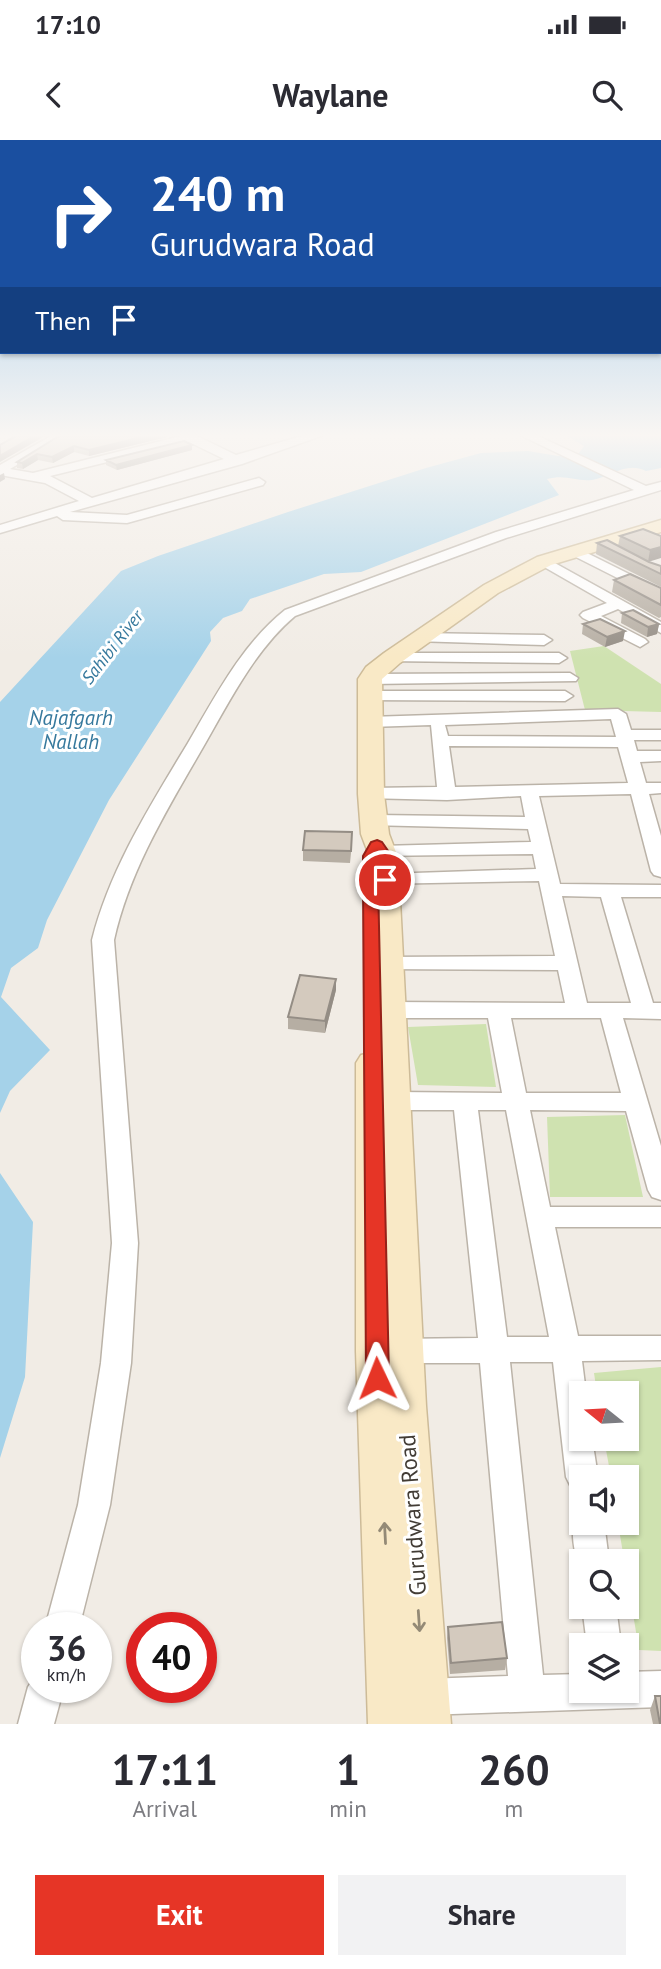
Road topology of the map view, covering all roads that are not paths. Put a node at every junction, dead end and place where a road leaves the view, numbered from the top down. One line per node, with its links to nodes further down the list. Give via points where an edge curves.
1 (64, 510): 4 (street)
2 (159, 510): 4 (street, via 127,519)
3 (574, 510): 62 (street, via 290,613 257,645 234,679 147,828 111,907 103,940 125,1242 116,1363 94,1505)
4 (47, 515): 5 (street)
5 (0, 529)
6 (650, 529): 7 (street); 8 (street)
7 (661, 542)
8 (575, 551): 9 (street); 10 (street)
9 (544, 561): 11 (street); 13 (street, via 491,589)
10 (661, 596)
11 (619, 604): 12 (street); 16 (street, via 588,615)
12 (661, 628)
13 (419, 638): 15 (street); 18 (street)
14 (661, 638): 16 (street)
15 (544, 640)
16 (640, 642): 17 (street)
17 (616, 647)
18 (393, 658): 19 (street); 21 (street, via 374,672)
19 (559, 658)
20 (570, 678): 21 (street)
21 (369, 688): 22 (street); 24 (street)
22 (565, 696)
23 (436, 719): 24 (street); 26 (street); 27 (street, via 618,715)
24 (369, 722): 31 (street)
25 (661, 735): 27 (street)
26 (440, 741): 27 (street); 32 (street)
27 (625, 745): 28 (street); 33 (street)
28 (661, 756)
29 (661, 788): 33 (street)
30 (529, 792): 32 (street); 33 (street); 35 (street)
31 (372, 794): 32 (street); 38 (street)
32 (447, 794)
33 (640, 797): 34 (street); 36 (street)
34 (661, 806)
35 (537, 823): 37 (street); 38 (street)
36 (655, 831): 39 (street)
37 (542, 848): 38 (street); 40 (street)
38 (379, 849): 40 (street); 44 (street, Gurudwara Road); 59 (street, Gurudwara Road, via 370,856 370,881)
39 (659, 873): 41 (street); 42 (street)
40 (550, 883): 41 (street); 43 (street)
41 (608, 890): 48 (street)
42 (661, 911)
43 (568, 963): 44 (street); 46 (street)
44 (389, 964): 45 (street, Gurudwara Road)
45 (389, 1010): 49 (street); 50 (street, Gurudwara Road)
46 (578, 1011): 47 (street); 49 (street)
47 (610, 1011): 48 (street); 53 (street)
48 (652, 1011)
49 (498, 1012): 52 (street)
50 (395, 1101): 51 (street); 59 (street, Gurudwara Road)
51 (466, 1102): 52 (street); 60 (street)
52 (516, 1102): 53 (street); 55 (street)
53 (635, 1102): 54 (street)
54 (661, 1190)
55 (539, 1217): 56 (street); 58 (street)
56 (661, 1217)
57 (661, 1348): 58 (street)
58 (566, 1350): 60 (street); 61 (street)
59 (390, 1351): 60 (street); 68 (street, Gurudwara Road, one-way to 68); 70 (street, Gurudwara Road, one-way to 59)
60 (494, 1352): 66 (street)
61 (580, 1465)
62 (66, 1612)
63 (661, 1689): 64 (street)
64 (639, 1690)
65 (569, 1692): 66 (street)
66 (527, 1694): 68 (street)
67 (42, 1703): 69 (street)
68 (425, 1711)
69 (36, 1724)
70 (393, 1724)

